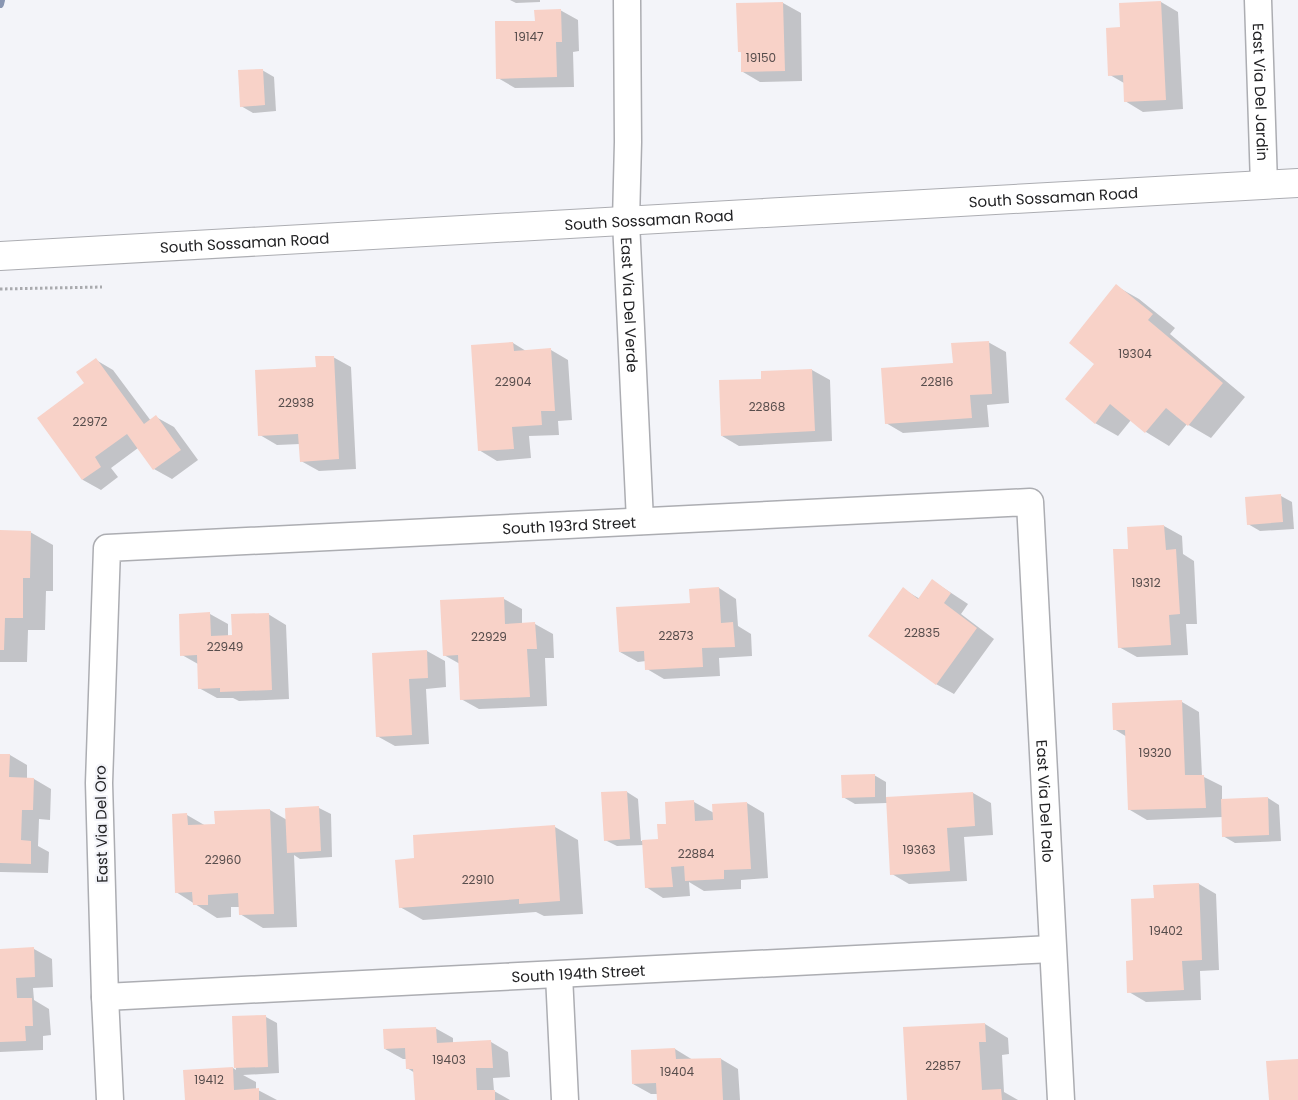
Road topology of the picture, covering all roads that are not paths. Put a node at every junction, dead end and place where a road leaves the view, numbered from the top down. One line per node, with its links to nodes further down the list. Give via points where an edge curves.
1 (627, 0): 5 (street, East Via Del Verde)
2 (1258, 0): 4 (street, East Via Del Jardin)
3 (1298, 183): 4 (main road, South Sossaman Road)
4 (1264, 185): 5 (main road, South Sossaman Road)
5 (626, 221): 6 (main road, South Sossaman Road); 8 (street, East Via Del Verde)
6 (0, 256)
7 (1030, 502): 8 (street, South 193rd Street); 10 (street, East Via Del Palo)
8 (640, 521): 9 (street, South 193rd Street)
9 (107, 548): 12 (street, East Via Del Oro, via 99,783)
10 (1052, 948): 11 (street, South 194th Street); 15 (street, East Via Del Palo)
11 (559, 975): 12 (street, South 194th Street); 14 (street)
12 (105, 997): 13 (street, East Via Del Oro)
13 (110, 1100)
14 (565, 1100)
15 (1061, 1100)

